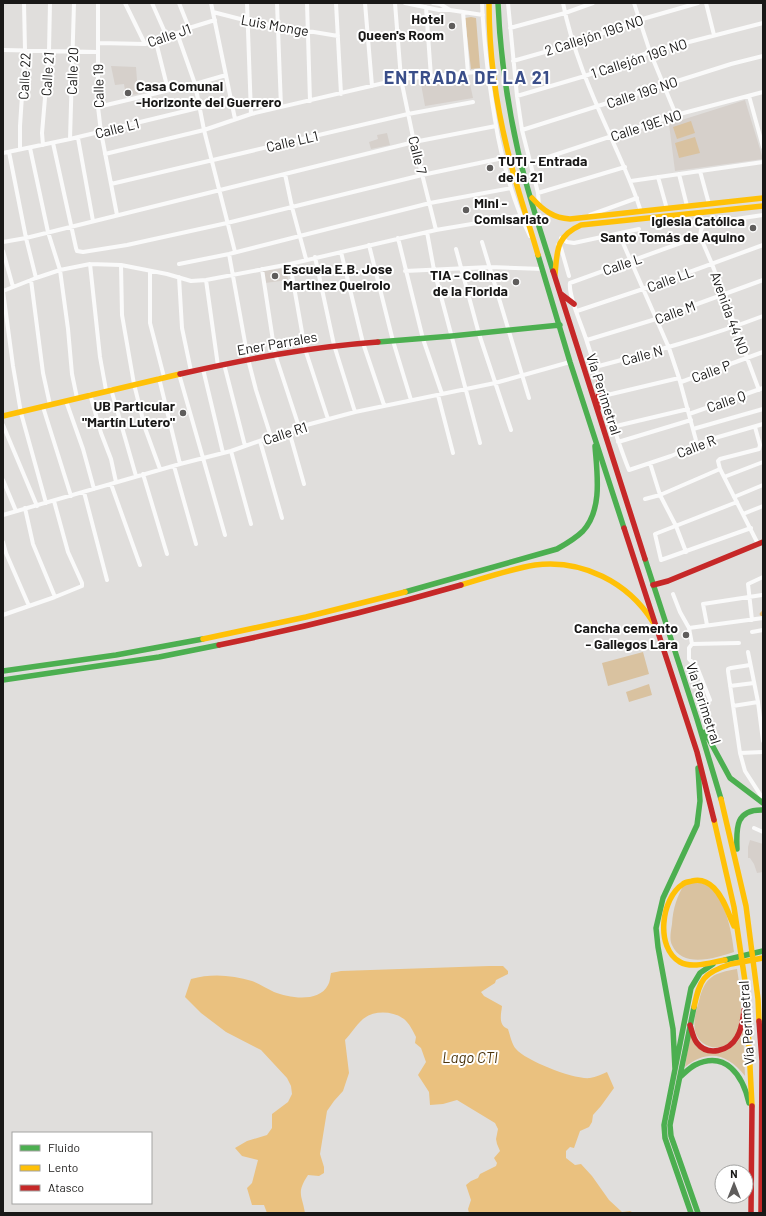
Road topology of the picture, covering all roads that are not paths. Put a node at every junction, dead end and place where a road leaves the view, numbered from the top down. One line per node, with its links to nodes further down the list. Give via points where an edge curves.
1 (24, 3): 50 (street, Calle 22)
2 (50, 3): 51 (street, Calle 21)
3 (74, 3): 52 (street, Calle 20)
4 (98, 3): 46 (street, Calle 19)
5 (125, 3): 47 (street)
6 (152, 3): 44 (street)
7 (179, 3): 38 (street)
8 (211, 3): 29 (street)
9 (247, 3): 35 (street)
10 (277, 3): 37 (street)
11 (307, 3): 40 (street)
12 (336, 3): 43 (street)
13 (365, 3): 65 (street)
14 (395, 3): 62 (street, Calle 7)
15 (405, 3): 26 (street)
16 (433, 3): 28 (street)
17 (482, 3): 32 (street, Vía Perimetral)
18 (489, 3): 150 (main road, Vía Perimetral, via 492,53 502,122)
19 (498, 3): 114 (main road, Vía Perimetral, via 499,35 508,100 518,152)
20 (508, 3): 39 (street)
21 (563, 3): 31 (street)
22 (593, 3): 31 (street)
23 (634, 3): 34 (street)
24 (698, 3): 34 (street, 2 Callejón 19G NO)
25 (706, 3): 42 (street)
26 (421, 5): 27 (street)
27 (426, 7): 28 (street); 61 (street)
28 (450, 10): 30 (street)
29 (213, 12): 33 (street); 35 (street, Luis Monge)
30 (463, 12): 32 (street); 58 (street)
31 (565, 13): 39 (street); 48 (street)
32 (483, 15): 57 (street, Vía Perimetral)
33 (215, 20): 38 (street, Calle J1); 59 (street)
34 (639, 20): 48 (street, 2 Callejón 19G NO); 54 (street)
35 (248, 21): 37 (street, Luis Monge); 78 (street)
36 (763, 23): 42 (street, 1 Callejón 19G NO)
37 (278, 26): 40 (street, Luis Monge); 76 (street)
38 (189, 28): 41 (street, Calle J1)
39 (510, 28): 56 (street)
40 (308, 31): 43 (street, Luis Monge); 72 (street)
41 (177, 33): 44 (street, Calle J1); 63 (street)
42 (714, 35): 54 (street, 1 Callejón 19G NO)
43 (338, 36): 68 (street)
44 (167, 37): 45 (street, Calle J1)
45 (156, 42): 47 (street, Calle J1); 66 (street)
46 (98, 43): 47 (street, Calle J1); 53 (street, Calle 19)
47 (145, 44)
48 (573, 44): 56 (street, 2 Callejón 19G NO); 60 (street)
49 (3, 50): 50 (street)
50 (25, 50): 51 (street); 95 (street, Calle 22)
51 (49, 51): 52 (street); 92 (street, Calle 21)
52 (73, 52): 53 (street); 89 (street, Calle 20)
53 (98, 52): 75 (street, Calle 19)
54 (650, 52): 60 (street, 1 Callejón 19G NO); 64 (street)
55 (763, 56): 64 (street, Calle 19G NO)
56 (512, 61): 69 (street)
57 (487, 71): 58 (street); 82 (street, Vía Perimetral)
58 (468, 74): 61 (street)
59 (226, 75): 63 (street); 71 (street)
60 (585, 76): 69 (street, 1 Callejón 19G NO); 74 (street)
61 (431, 77): 62 (street)
62 (401, 80): 65 (street); 79 (street, Calle 7)
63 (195, 84): 66 (street); 77 (street)
64 (663, 85): 74 (street, Calle 19G NO); 80 (street)
65 (372, 86): 68 (street)
66 (168, 90): 75 (street)
67 (763, 92): 70 (street, Calle 19E NO)
68 (341, 94): 72 (street)
69 (517, 96): 84 (street)
70 (749, 96): 80 (street, Calle 19E NO); 85 (street)
71 (231, 100): 77 (street, Calle L1); 81 (street)
72 (310, 100): 76 (street)
73 (473, 102): 79 (street, Calle LL1)
74 (597, 106): 84 (street, Calle 19G NO); 87 (street)
75 (98, 107): 86 (street, Calle 19)
76 (281, 107): 78 (street)
77 (199, 108): 83 (street); 86 (street, Calle L1)
78 (251, 114): 81 (street)
79 (408, 114): 90 (street, Calle 7); 100 (street, Calle LL1)
80 (676, 115): 87 (street, Calle 19E NO)
81 (235, 119): 83 (street)
82 (496, 126): 90 (street); 99 (street, Vía Perimetral)
83 (204, 130): 98 (street); 100 (street)
84 (522, 130): 102 (street)
85 (761, 131): 93 (street)
86 (101, 132): 88 (street, Calle L1); 98 (street, Calle 19)
87 (610, 137): 102 (street, Calle 19E NO); 103 (street)
88 (78, 138): 89 (street, Calle L1); 132 (street)
89 (70, 139): 91 (street, Calle L1)
90 (414, 142): 105 (street); 107 (street, Calle 7)
91 (53, 143): 92 (street, Calle L1); 134 (street)
92 (43, 145): 94 (street, Calle L1)
93 (763, 147)
94 (30, 148): 95 (street, Calle L1); 137 (street)
95 (20, 149): 96 (street, Calle L1)
96 (9, 152): 97 (street, Calle L1); 142 (street)
97 (3, 153)
98 (105, 154): 110 (street, Calle 19)
99 (502, 158): 107 (street); 111 (street, Vía Perimetral)
100 (211, 160): 110 (street, Calle LL1); 112 (street)
101 (763, 162): 104 (street)
102 (530, 163): 113 (street)
103 (625, 167): 109 (street); 113 (street)
104 (700, 171): 106 (street); 119 (street)
105 (285, 174): 112 (street); 123 (street)
106 (679, 174): 108 (street); 121 (street)
107 (422, 175): 118 (street, Calle 7); 123 (street)
108 (658, 177): 109 (street); 124 (street)
109 (632, 181): 115 (street)
110 (111, 184): 127 (street, Calle 19)
111 (511, 188): 118 (street); 129 (street, Vía Perimetral)
112 (218, 190): 127 (street); 133 (street)
113 (538, 193): 120 (street)
114 (531, 197): 120 (main road); 130 (main road, Vía Perimetral)
115 (637, 198): 126 (street); 131 (street)
116 (763, 198): 117 (main road)
117 (742, 200): 119 (main road); 125 (main road)
118 (430, 203): 136 (street, Calle 7); 140 (street)
119 (709, 204): 121 (main road)
120 (539, 206): 130 (street); 131 (main road, via 560,218)
121 (687, 206): 124 (main road)
122 (763, 206): 125 (main road)
123 (292, 207): 133 (street); 140 (street)
124 (667, 209): 126 (main road)
125 (744, 209): 144 (main road, via 581,225)
126 (641, 212): 131 (main road)
127 (118, 215): 132 (street)
128 (763, 215): 141 (street, via 709,223 700,230)
129 (519, 216): 136 (street); 150 (street, Vía Perimetral)
130 (536, 216): 173 (main road, Vía Perimetral)
131 (580, 219)
132 (93, 221): 134 (street)
133 (227, 223): 134 (street, via 83,252 78,251); 153 (street)
134 (72, 226): 137 (street)
135 (639, 229): 139 (street)
136 (436, 230): 138 (street)
137 (48, 232): 142 (street); 168 (street)
138 (426, 232): 143 (street); 169 (street)
139 (619, 234): 144 (street, via 574,243); 158 (street)
140 (300, 236): 153 (street); 157 (street)
141 (700, 236): 158 (street, Calle L); 162 (street, Avenida 44 NO)
142 (26, 238): 145 (street); 176 (street)
143 (398, 238): 147 (street); 171 (street)
144 (561, 238): 148 (main road)
145 (3, 242)
146 (482, 242): 164 (street)
147 (369, 245): 154 (street); 197 (street)
148 (558, 245): 173 (main road); 174 (street)
149 (763, 245): 162 (street, Calle LL)
150 (535, 246): 167 (main road, Vía Perimetral)
151 (456, 249): 165 (street)
152 (3, 251): 180 (street)
153 (235, 252): 155 (street)
154 (341, 252): 156 (street); 198 (street)
155 (229, 254): 160 (street); 172 (street)
156 (315, 258): 157 (street); 199 (street)
157 (306, 259): 161 (street)
158 (631, 261): 181 (street, Calle L, via 572,282); 182 (street)
159 (90, 264): 163 (street); 168 (street); 220 (street, via 100,357)
160 (179, 264)
161 (290, 264): 166 (street); 201 (street)
162 (712, 264): 182 (street, Calle LL); 185 (street, Avenida 44 NO)
163 (121, 265): 170 (street); 217 (street, via 122,315)
164 (490, 267): 165 (street); 167 (street); 192 (street)
165 (461, 268): 169 (street); 193 (street)
166 (262, 269): 172 (street); 203 (street)
167 (542, 269): 190 (main road, Vía Perimetral)
168 (60, 270): 176 (street); 224 (street)
169 (434, 270): 171 (street); 194 (street)
170 (150, 271): 175 (street); 213 (street, via 150,323)
171 (405, 271): 195 (street)
172 (233, 274): 178 (street); 205 (street)
173 (555, 275): 184 (main road, Vía Perimetral)
174 (569, 276)
175 (179, 277): 178 (street, via 191,281); 210 (street, via 182,328)
176 (36, 278): 177 (street)
177 (31, 280): 180 (street); 229 (street)
178 (206, 280): 207 (street)
179 (763, 280): 185 (street, Calle M)
180 (13, 287): 183 (street)
181 (570, 287): 184 (street, Calle L); 186 (street)
182 (643, 289): 187 (street, Calle LL); 189 (street)
183 (3, 291): 233 (street)
184 (560, 292): 186 (main road); 234 (main road, Vía Perimetral)
185 (724, 295): 189 (street, Calle M); 191 (street, Avenida 44 NO)
186 (574, 304): 187 (street)
187 (576, 311): 196 (street)
188 (763, 316): 191 (street, Calle N)
189 (656, 319): 196 (street, Calle M); 200 (street)
190 (560, 325): 192 (main road, Ener Parrales); 206 (main road, Vía Perimetral)
191 (736, 327): 200 (street, Calle N); 204 (street, Avenida 44 NO)
192 (510, 331): 193 (main road, Ener Parrales); 212 (street)
193 (479, 334): 194 (main road, Ener Parrales); 216 (street)
194 (452, 336): 195 (main road, Ener Parrales); 218 (street)
195 (422, 338): 197 (main road, Ener Parrales); 222 (street)
196 (587, 340): 208 (street)
197 (392, 341): 198 (main road, Ener Parrales); 226 (street)
198 (363, 343): 199 (main road, Ener Parrales); 228 (street)
199 (334, 345): 201 (main road, Ener Parrales); 232 (street)
200 (669, 348): 208 (street, Calle N); 215 (street)
201 (305, 349): 203 (main road, Ener Parrales); 236 (street)
202 (763, 352): 204 (street, Calle P)
203 (275, 354): 205 (main road, Ener Parrales); 240 (street)
204 (747, 358): 215 (street, Calle P); 219 (street, Avenida 44 NO)
205 (248, 359): 207 (main road, Ener Parrales); 246 (street)
206 (570, 362): 212 (street, Calle R1); 247 (main road, Vía Perimetral)
207 (221, 365): 209 (main road, Ener Parrales); 252 (street)
208 (595, 367): 214 (street)
209 (203, 369): 210 (main road, Ener Parrales); 254 (street)
210 (191, 371): 211 (main road, Ener Parrales)
211 (179, 374): 213 (main road, Ener Parrales); 256 (street)
212 (521, 376): 216 (street, Calle R1); 225 (street)
213 (161, 378): 217 (main road, Ener Parrales); 259 (street)
214 (599, 380): 223 (street); 234 (main road)
215 (680, 380): 223 (street, Calle P); 231 (street)
216 (495, 383): 218 (street, Calle R1); 244 (street)
217 (134, 384): 220 (main road, Ener Parrales); 261 (street, via 145,428)
218 (466, 389): 222 (street, Calle R1); 250 (street)
219 (761, 389): 231 (street, Calle Q)
220 (109, 390): 221 (main road, Ener Parrales); 264 (street)
221 (90, 394): 224 (main road, Ener Parrales); 267 (street, via 100,433 111,459)
222 (440, 394): 226 (street, Calle R1); 255 (street)
223 (604, 396): 241 (street)
224 (77, 398): 227 (main road, Ener Parrales)
225 (529, 398)
226 (411, 400): 228 (street, Calle R1)
227 (66, 401): 229 (main road, Ener Parrales); 270 (street)
228 (384, 405): 232 (street, Calle R1)
229 (46, 406): 233 (main road, Ener Parrales); 273 (street)
230 (763, 409): 245 (street)
231 (688, 411): 237 (street); 241 (street, Calle Q)
232 (355, 412): 236 (street, Calle R1)
233 (21, 413): 235 (main road, Ener Parrales); 278 (street)
234 (598, 413): 298 (main road, Vía Perimetral)
235 (3, 416)
236 (328, 420): 240 (street, Calle R1)
237 (691, 420): 245 (street); 249 (street)
238 (763, 424): 242 (street, Calle R)
239 (3, 425): 279 (street)
240 (299, 427): 243 (street, Calle R1)
241 (612, 427): 249 (street)
242 (755, 427): 251 (street, Calle R); 262 (street, via 759,449 720,459)
243 (289, 430): 246 (street, Calle R1); 268 (street)
244 (511, 430)
245 (693, 430): 251 (street)
246 (271, 437): 248 (street, Calle R1)
247 (595, 437): 299 (main road, via 598,489 596,506 587,526 573,541 557,549); 312 (main road, Vía Perimetral)
248 (260, 441): 252 (street, Calle R1); 285 (street)
249 (618, 442): 258 (street, Calle R, via 629,470)
250 (480, 443)
251 (697, 444): 258 (street, Calle R)
252 (245, 446): 253 (street, Calle R1)
253 (231, 451): 254 (street, Calle R1); 286 (street)
254 (223, 453): 256 (street, Calle R1)
255 (453, 453)
256 (202, 458): 259 (street, Calle R1); 289 (street)
257 (763, 462): 265 (street)
258 (650, 463): 272 (street)
259 (180, 464): 260 (street, Calle R1)
260 (174, 466): 261 (street, Calle R1); 292 (street)
261 (160, 469): 263 (street, Calle R1)
262 (720, 469): 265 (street); 272 (street)
263 (143, 474): 264 (street, Calle R1); 294 (street)
264 (136, 476): 267 (street, Calle R1)
265 (724, 477): 274 (street)
266 (3, 480): 282 (street)
267 (114, 483): 270 (street, Calle R1); 295 (street)
268 (304, 484)
269 (763, 485): 274 (street)
270 (94, 489): 271 (street, Calle R1)
271 (84, 492): 273 (street, Calle R1); 297 (street)
272 (660, 495): 275 (street); 287 (street)
273 (71, 496): 276 (street, Calle R1)
274 (734, 497): 277 (street)
275 (645, 499)
276 (54, 501): 278 (street, Calle R1); 303 (street, via 68,552 82,584)
277 (736, 502): 283 (street); 287 (street)
278 (46, 503): 279 (street, Calle R1)
279 (37, 506): 281 (street, Calle R1)
280 (763, 506): 283 (street)
281 (25, 508): 282 (street, Calle R1); 303 (street, via 32,544)
282 (16, 511): 284 (street, Calle R1)
283 (743, 514): 288 (street)
284 (3, 515)
285 (282, 518)
286 (251, 524)
287 (676, 526): 293 (street); 293 (street, via 655,534 661,560)
288 (751, 528): 290 (street); 293 (street)
289 (225, 535)
290 (761, 541): 298 (main road)
291 (3, 542): 305 (street)
292 (196, 544)
293 (686, 552)
294 (167, 554)
295 (140, 565)
296 (763, 577): 304 (street, via 748,584)
297 (107, 580)
298 (653, 585): 326 (main road, Vía Perimetral)
299 (428, 587): 300 (main road); 318 (main road, via 288,621 142,650)
300 (430, 594): 312 (main road, via 531,566 572,565 611,580 637,600); 319 (main road, via 291,630 159,657)
301 (673, 594): 310 (street)
302 (762, 595): 304 (street)
303 (55, 597): 305 (street)
304 (750, 597): 308 (street); 309 (street, via 703,604)
305 (29, 606): 306 (street)
306 (3, 614)
307 (763, 618): 308 (street)
308 (752, 620): 309 (street)
309 (707, 625): 310 (street)
310 (689, 628): 315 (street)
311 (763, 630): 313 (street)
312 (658, 632): 329 (main road, Vía Perimetral)
313 (752, 632)
314 (740, 643): 315 (street)
315 (692, 644): 322 (street, via 689,648 689,659 697,667)
316 (748, 652): 317 (street)
317 (750, 665): 320 (street); 321 (street, via 728,669)
318 (3, 671)
319 (3, 680)
320 (754, 683): 321 (street); 323 (street)
321 (730, 686): 324 (street)
322 (710, 700)
323 (758, 702): 324 (street); 325 (street)
324 (733, 706): 331 (street)
325 (761, 710): 327 (street)
326 (697, 719): 333 (main road, via 730,778); 337 (main road, Vía Perimetral, via 722,802)
327 (762, 731): 328 (street)
328 (763, 741)
329 (697, 752): 338 (main road, Vía Perimetral, via 724,863); 346 (main road, via 700,801 698,820 663,898 656,928 673,1029)
330 (763, 752): 331 (street)
331 (740, 753): 332 (street, via 745,771)
332 (763, 799)
333 (763, 804)
334 (763, 810): 337 (main road, via 747,811 741,818 737,830)
335 (754, 828): 336 (street)
336 (763, 832)
337 (738, 869): 343 (main road, Vía Perimetral, via 746,906)
338 (737, 933): 341 (main road, via 720,896 710,884 690,880 673,892 667,908 664,932 667,948 673,957 692,965); 342 (main road, Vía Perimetral)
339 (763, 951): 341 (main road)
340 (763, 958): 345 (main road, via 731,964 710,972 701,981 696,993)
341 (725, 960): 346 (main road, via 706,968 694,982)
342 (746, 988): 345 (main road, via 742,1025 736,1039 728,1048 719,1051 703,1048 695,1039); 352 (main road, Vía Perimetral)
343 (758, 999): 344 (main road); 354 (main road, Vía Perimetral, via 762,1068)
344 (763, 1018)
345 (690, 1025): 347 (main road)
346 (675, 1069): 348 (main road)
347 (680, 1077): 349 (main road); 352 (main road, via 695,1065 706,1062 720,1062 733,1068 742,1080 747,1094)
348 (671, 1084): 349 (main road); 350 (main road)
349 (678, 1085): 351 (main road)
350 (666, 1112): 351 (main road); 356 (main road, via 665,1138)
351 (673, 1112): 355 (main road, via 671,1136)
352 (753, 1131): 359 (main road, Vía Perimetral)
353 (763, 1166): 354 (main road)
354 (762, 1177): 360 (main road, Vía Perimetral)
355 (691, 1192): 356 (main road); 358 (main road)
356 (684, 1195): 357 (main road)
357 (690, 1213)
358 (698, 1213)
359 (751, 1213)
360 (761, 1213)

